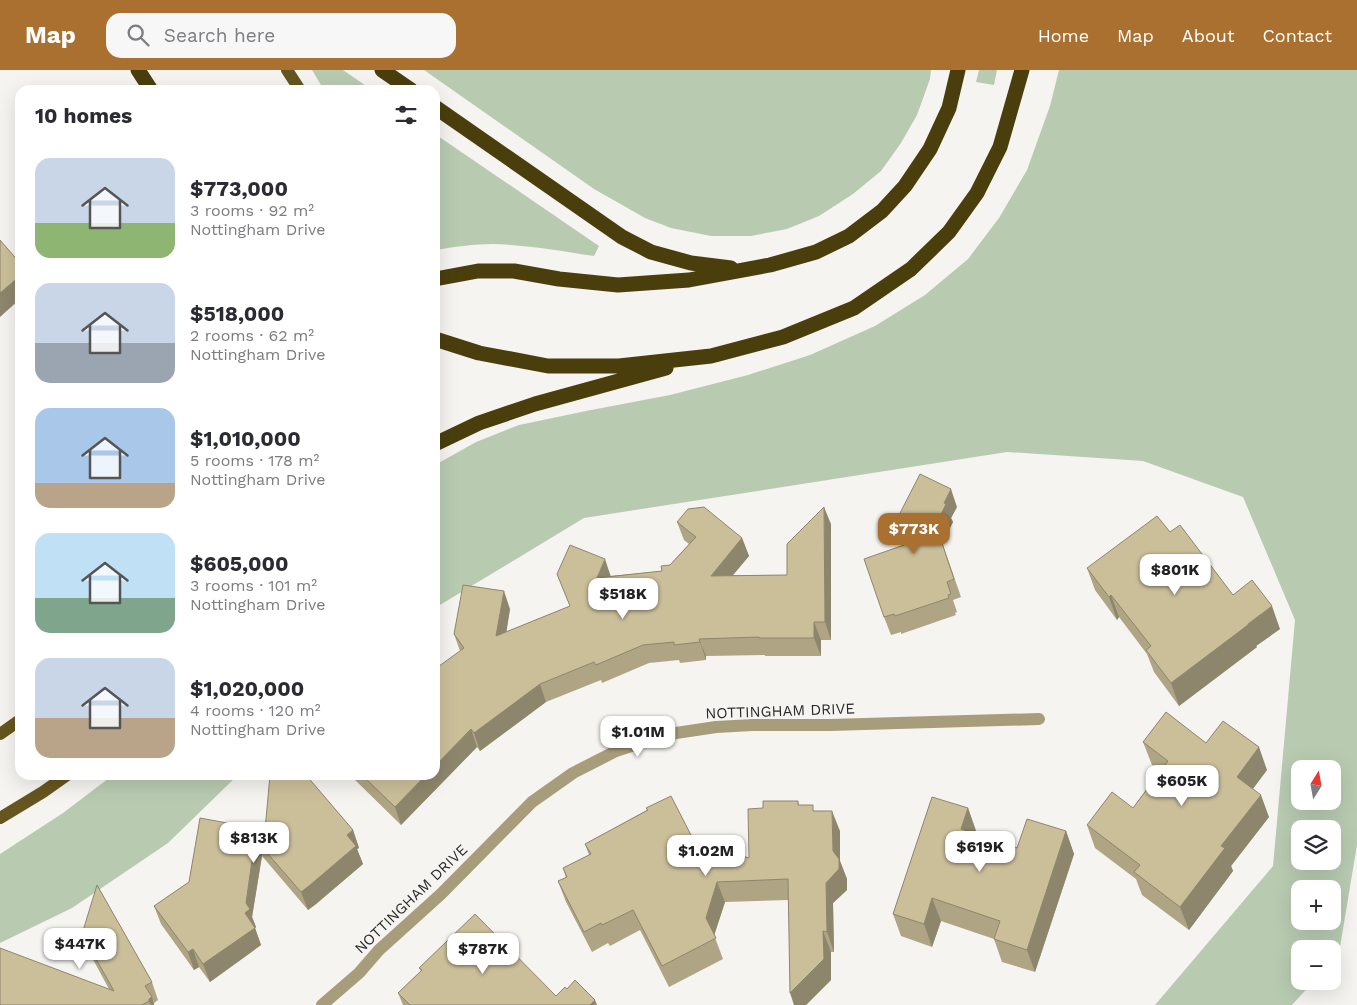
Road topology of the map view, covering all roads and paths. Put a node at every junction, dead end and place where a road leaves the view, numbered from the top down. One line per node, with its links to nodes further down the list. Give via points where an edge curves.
1 (136, 70): 6 (main road); 7 (highway)
2 (287, 70): 8 (main road)
3 (382, 70): 9 (highway)
4 (958, 70): 11 (highway, via 949,108 930,149 905,186 882,211 849,236 816,252)
5 (1022, 70): 14 (highway, via 1000,147 977,193 949,232 910,269 854,308 783,337)
6 (142, 85)
7 (147, 85)
8 (297, 85)
9 (404, 85)
10 (440, 110): 11 (highway, via 622,236 651,252 691,263 731,268)
11 (770, 265): 12 (highway, via 689,280 618,284 514,272 478,271)
12 (440, 278)
13 (440, 341): 14 (highway, via 479,353 548,366 619,366)
14 (711, 356): 15 (highway, via 536,404 479,423)
15 (440, 442)
16 (1039, 719): 21 (street, NOTTINGHAM DRIVE, via 716,727 676,733 616,751 573,773 532,802 359,973)
17 (15, 724): 18 (main road)
18 (0, 734)
19 (60, 780): 20 (main road)
20 (0, 818)
21 (322, 1005)

